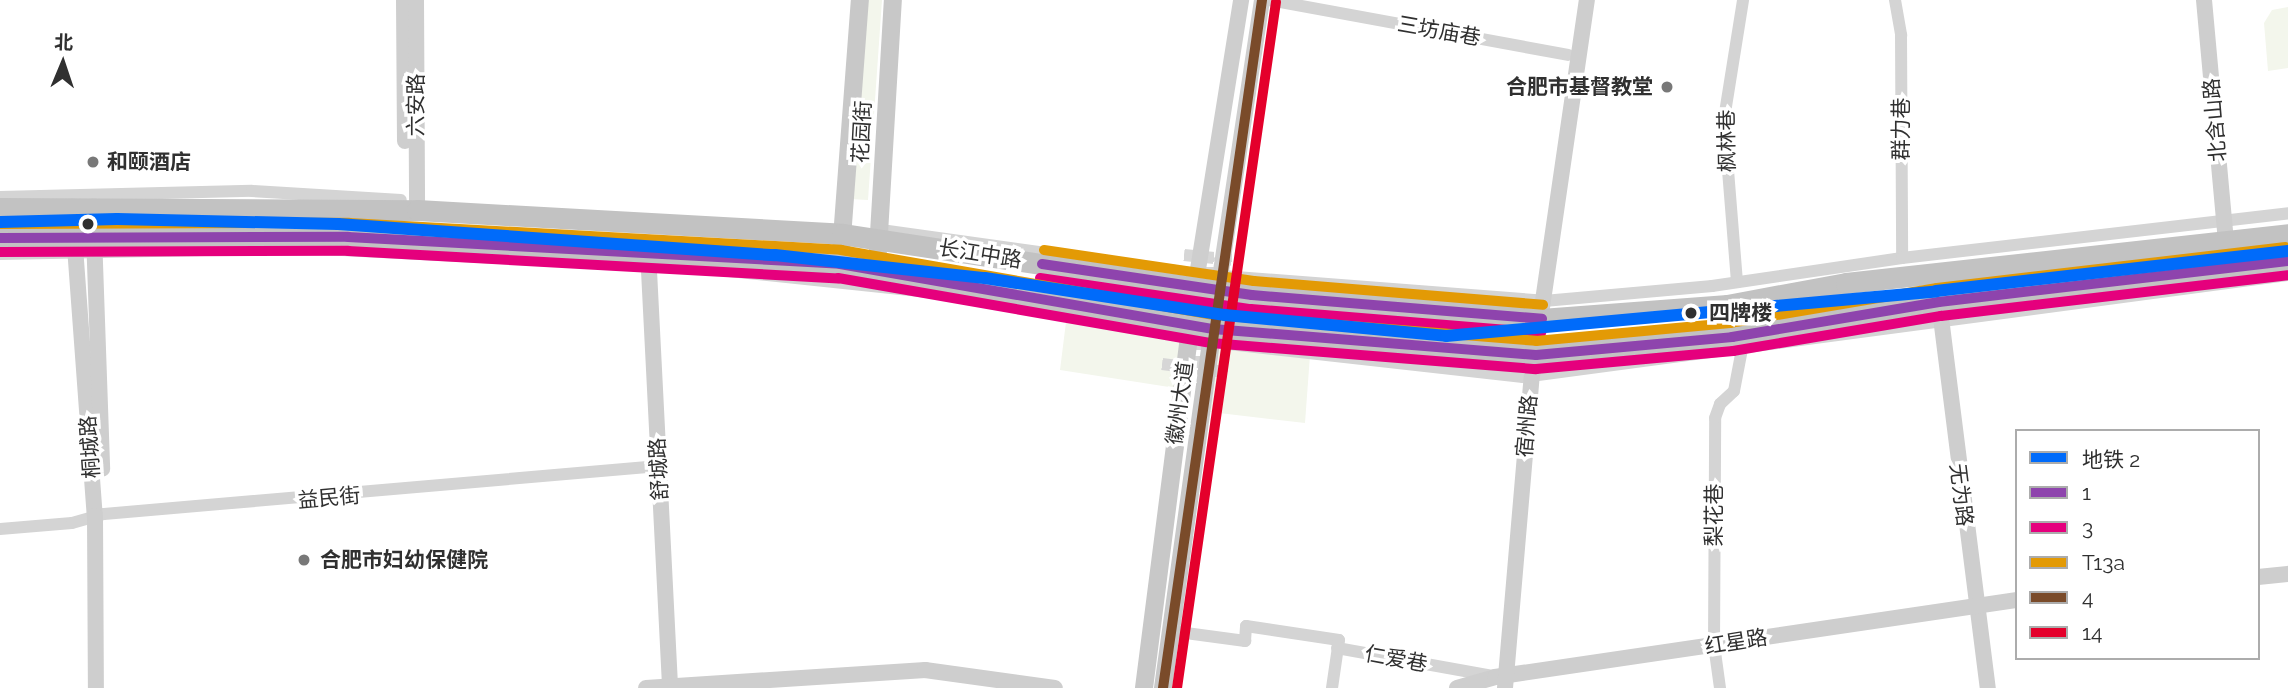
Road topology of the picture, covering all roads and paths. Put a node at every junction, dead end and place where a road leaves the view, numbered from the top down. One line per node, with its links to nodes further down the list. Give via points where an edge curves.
1 (404, 0): 16 (street, 六安路)
2 (416, 0): 16 (street, 六安路)
3 (860, 0): 20 (main road, 花园街)
4 (892, 0): 21 (main road, 花园街)
5 (1241, 0): 32 (street, 徽州大道)
6 (1262, 0): 34 (street, 徽州大道)
7 (1269, 0): 13 (street, 三坊庙巷)
8 (1577, 0): 13 (street, 宿州路)
9 (1587, 0): 35 (street, 宿州路)
10 (1743, 0): 33 (street, 枫林巷, via 1723,131)
11 (1895, 0): 27 (street, 群力巷, via 1900,35)
12 (2204, 0): 19 (street, 北含山路)
13 (1568, 55): 35 (street, 宿州路)
14 (0, 197): 16 (street, via 252,191)
15 (82, 206): 16 (highway, 长江中路); 17 (highway, 长江中路); 24 (street, 桐城路)
16 (411, 206): 20 (highway, 长江中路)
17 (0, 208)
18 (2288, 213): 19 (street)
19 (2225, 229): 22 (highway, 长江中路); 27 (street); 35 (highway, 长江中路, via 1846,283 1727,305)
20 (843, 230): 21 (highway, 长江中路); 29 (main road, 花园街)
21 (879, 234): 30 (main road, 花园街); 32 (highway, 长江中路)
22 (2288, 234)
23 (0, 238): 24 (highway, 长江中路)
24 (85, 244): 25 (street); 26 (highway, 长江中路, via 348,237); 42 (street, 桐城路)
25 (0, 254)
26 (649, 258): 29 (highway, 长江中路); 37 (street, via 967,295); 41 (street, 舒城路)
27 (1902, 258): 33 (street)
28 (2288, 261): 36 (highway, 长江中路)
29 (841, 264): 30 (highway, 长江中路)
30 (877, 267): 37 (highway, 长江中路)
31 (2288, 275): 36 (street)
32 (1196, 281): 34 (highway, 长江中路); 37 (main road, 徽州大道)
33 (1737, 282): 35 (street)
34 (1219, 284): 35 (highway, 长江中路); 38 (main road, 徽州大道)
35 (1538, 310): 40 (street, 宿州路)
36 (1939, 312): 39 (street); 40 (highway, 长江中路); 47 (street, 无为路)
37 (1189, 331): 38 (highway, 长江中路); 57 (main road, 徽州大道)
38 (1212, 336): 40 (highway, 长江中路); 48 (main road, 徽州大道)
39 (1742, 349): 40 (street); 49 (street, 梨花巷, via 1734,391 1720,404 1715,418)
40 (1529, 366): 51 (street, 宿州路)
41 (659, 466): 42 (street, 益民街); 52 (street, 舒城路)
42 (99, 515): 43 (street, 益民街); 53 (street, 桐城路); 54 (street, 桐城路)
43 (0, 529)
44 (2288, 574): 45 (street)
45 (2260, 577)
46 (2015, 600): 47 (street, 红星路)
47 (1975, 604): 49 (street, 红星路); 62 (street, 无为路)
48 (1171, 631): 50 (street, 仁爱巷, via 1245,641 1246,626 1339,640); 58 (main road, 徽州大道)
49 (1714, 645): 51 (street, 红星路); 61 (street, 梨花巷)
50 (1337, 648): 51 (street, 仁爱巷); 59 (street)
51 (1500, 682): 60 (street, 红星路)
52 (670, 686): 55 (street); 56 (street, via 925,670)
53 (96, 688)
54 (104, 688)
55 (646, 688)
56 (1055, 688)
57 (1144, 688)
58 (1163, 688)
59 (1332, 688)
60 (1457, 688)
61 (1720, 688)
62 (1987, 688)

